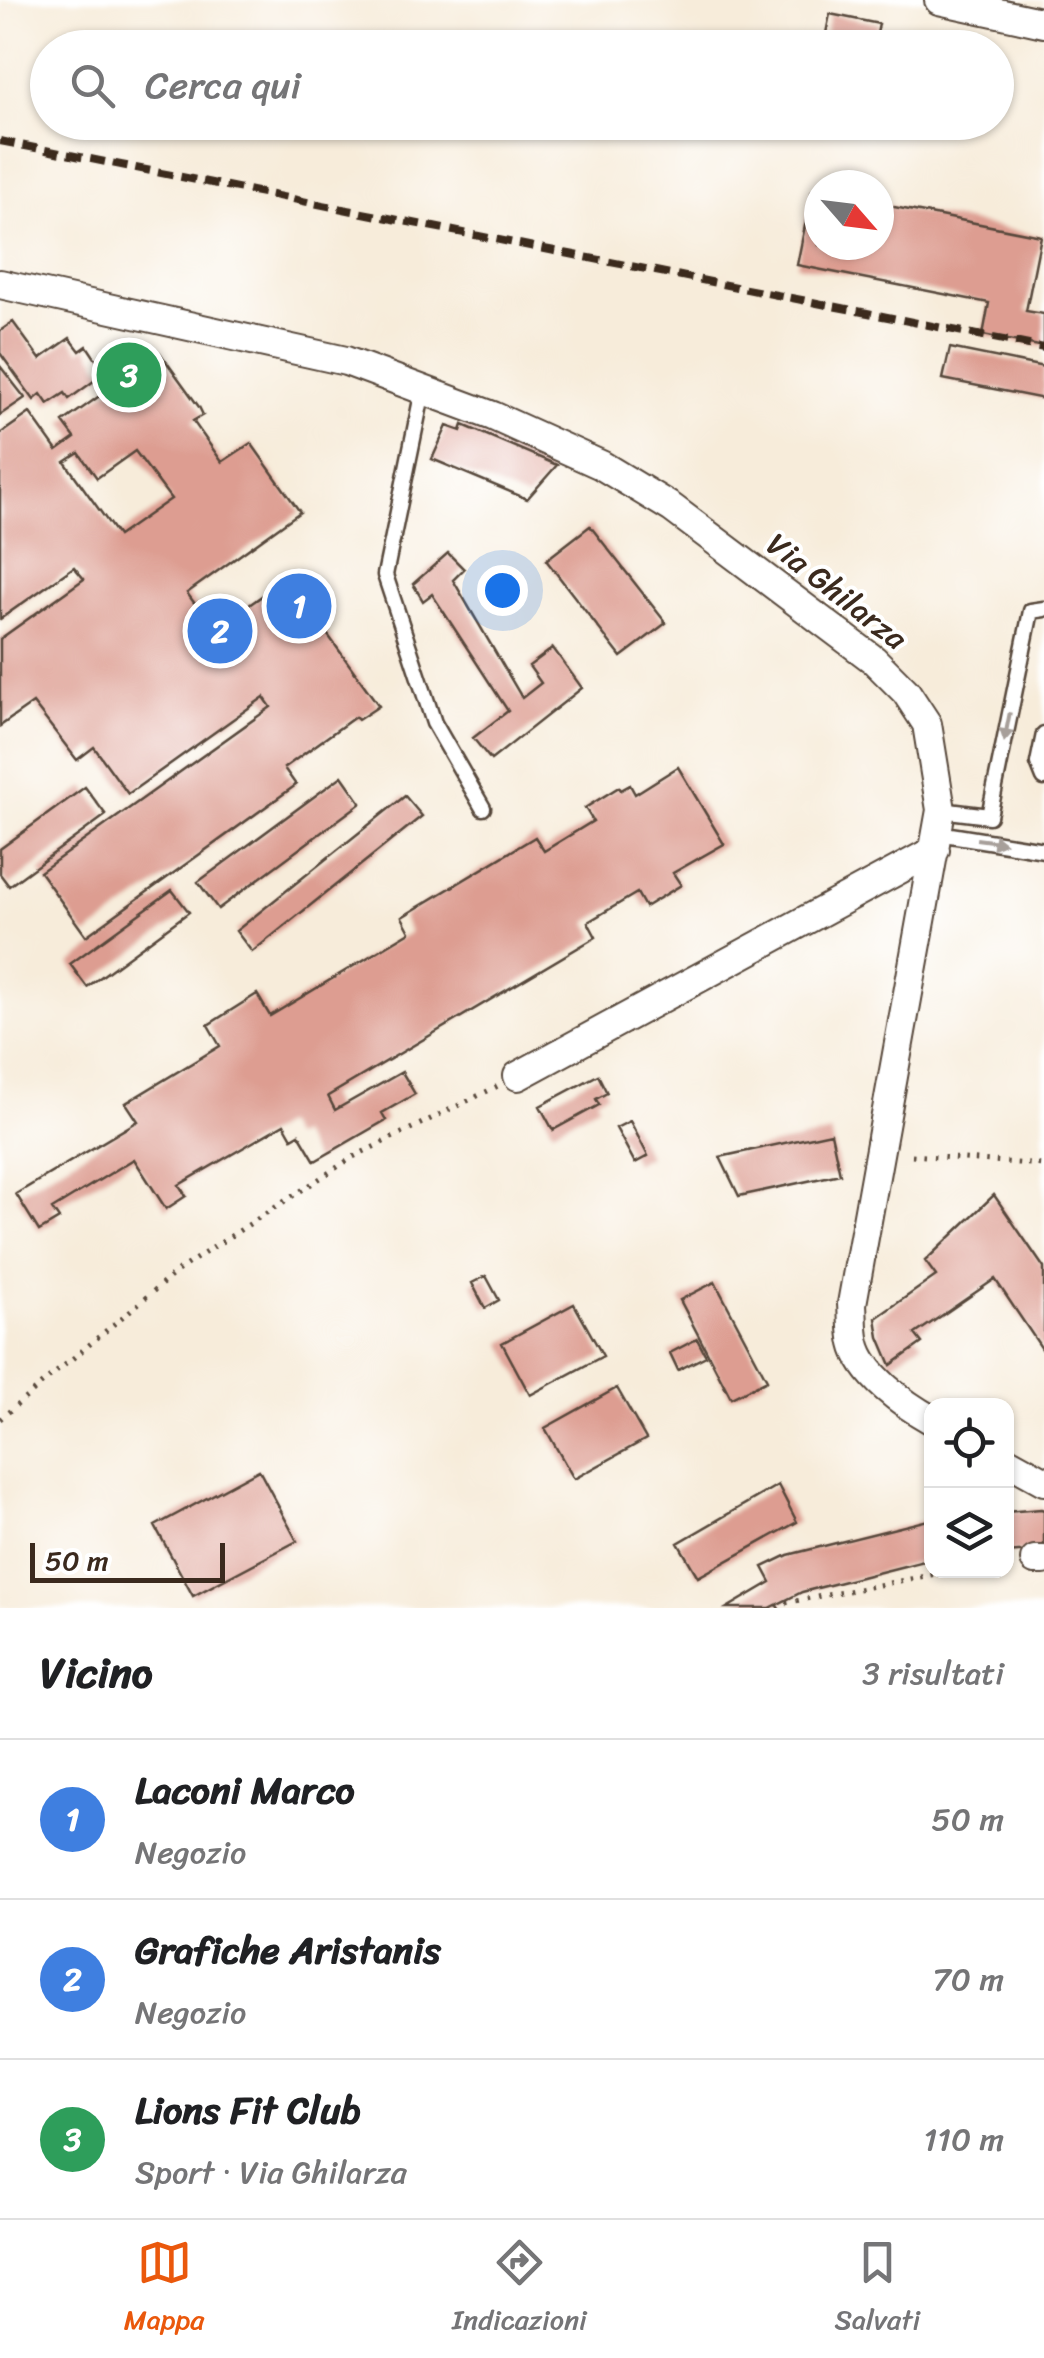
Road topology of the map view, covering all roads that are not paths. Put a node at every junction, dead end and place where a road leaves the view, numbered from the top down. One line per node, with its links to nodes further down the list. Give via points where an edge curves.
1 (939, 0): 2 (street)
2 (1044, 23)
3 (0, 284): 4 (street, Via Ghilarza, via 346,361)
4 (423, 390): 8 (lane, via 385,575 434,723); 9 (street, Via Ghilarza, via 602,465 672,508 874,660 927,724)
5 (1044, 609): 9 (lane, one-way to 9, via 1031,611 990,816)
6 (1044, 734): 7 (lane, via 1038,763)
7 (1044, 778)
8 (483, 808)
9 (938, 831): 10 (lane, one-way to 10); 11 (street); 12 (street, Via Ghilarza, via 852,1304 855,1347 902,1404)
10 (1044, 850)
11 (518, 1076)
12 (924, 1416)
13 (1014, 1464): 14 (street)
14 (1041, 1478)

